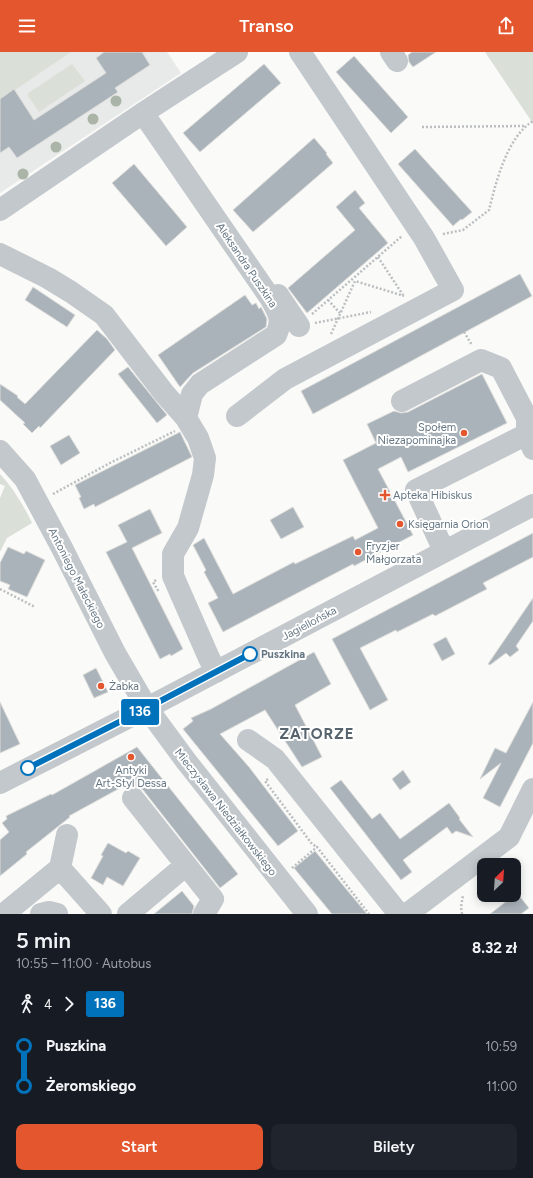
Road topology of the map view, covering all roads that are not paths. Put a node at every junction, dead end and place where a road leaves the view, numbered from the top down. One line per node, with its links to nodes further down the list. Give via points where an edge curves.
1 (237, 52): 3 (street)
2 (300, 52): 8 (street, via 424,238 453,290 285,379)
3 (147, 111): 4 (street); 6 (street, via 208,188); 9 (street, Aleksandra Puszkina, via 279,314 280,326 276,335 200,384 192,394)
4 (0, 210)
5 (0, 254): 9 (street, via 72,292 104,315 164,393)
6 (299, 326)
7 (402, 401): 10 (street, via 482,360 501,368 527,418)
8 (237, 416)
9 (181, 425): 14 (street, via 198,438 205,458 203,475 188,528 173,554 173,576)
10 (530, 441): 13 (street, via 416,490)
11 (0, 451): 15 (street, Antoniego Małeckiego, via 25,479 115,653)
12 (533, 505): 13 (street, Jagiellońska)
13 (444, 552): 14 (street, Jagiellońska)
14 (216, 672): 15 (street, Jagiellońska)
15 (147, 708): 17 (street, Jagiellońska); 29 (street, Mieczysława Niedziałkowskiego)
16 (248, 740): 30 (street, via 275,759)
17 (0, 783)
18 (533, 789): 31 (street, via 509,837)
19 (133, 798): 21 (street)
20 (67, 835): 22 (street)
21 (186, 865): 27 (street); 28 (street, via 213,899)
22 (60, 868): 23 (street); 26 (street)
23 (4, 914)
24 (41, 914): 25 (street)
25 (57, 914)
26 (101, 914)
27 (128, 914)
28 (204, 914)
29 (307, 914)
30 (399, 914)
31 (407, 914)

